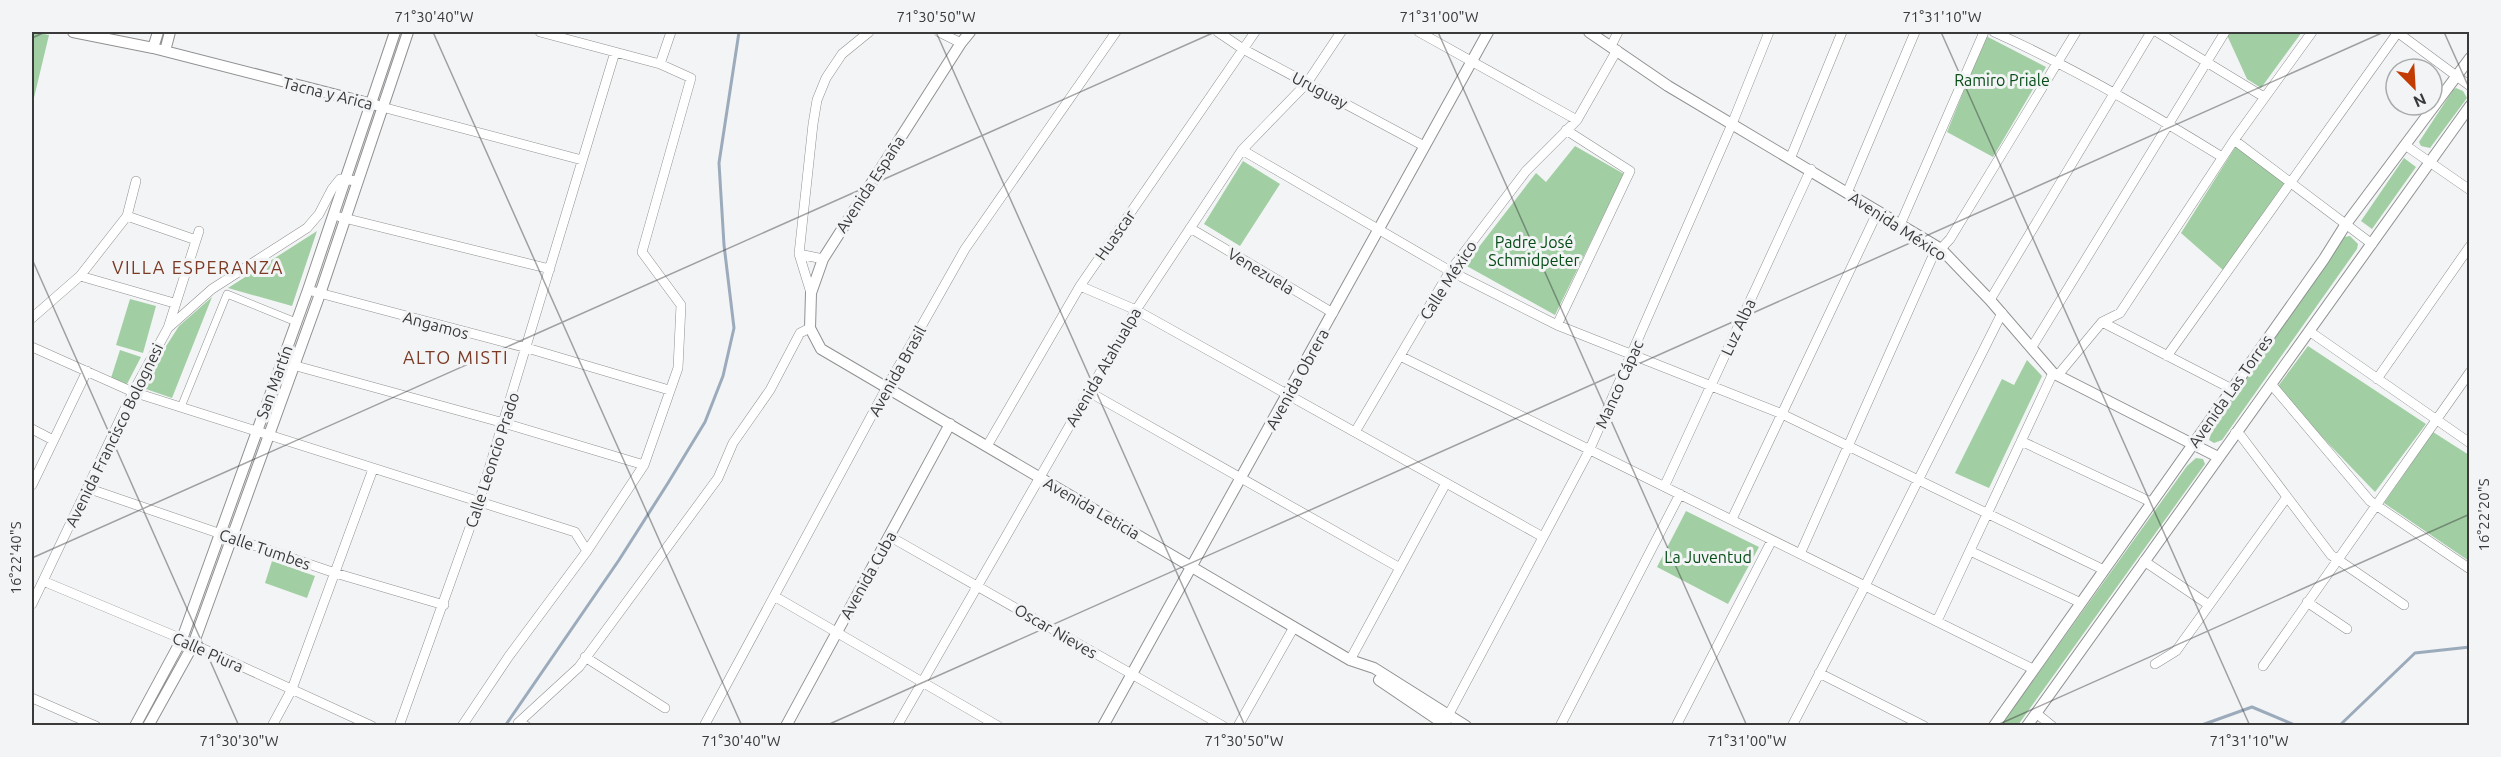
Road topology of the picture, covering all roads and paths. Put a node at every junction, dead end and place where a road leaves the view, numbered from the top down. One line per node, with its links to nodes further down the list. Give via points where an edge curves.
1 (73, 32): 31 (street, Tacna y Arica)
2 (158, 32): 31 (street)
3 (170, 32): 34 (street)
4 (395, 32): 46 (street, San Martín)
5 (408, 32): 46 (street, San Martín)
6 (540, 32): 35 (street)
7 (671, 32): 40 (street)
8 (870, 32): 78 (street, via 842,54 817,100)
9 (939, 32): 30 (street)
10 (970, 32): 30 (street, Avenida España)
11 (1116, 32): 113 (street, Avenida Brasil, via 965,249)
12 (1218, 32): 33 (street, Uruguay)
13 (1254, 32): 33 (street, Huascar)
14 (1341, 32): 42 (street, Avenida Atahualpa)
15 (1419, 32): 38 (street)
16 (1488, 32): 38 (street, Avenida Obrera)
17 (1589, 32): 32 (street, Avenida México)
18 (1618, 32): 32 (street, Calle México)
19 (1768, 32): 49 (street, Manco Cápac)
20 (1842, 32): 57 (street)
21 (1915, 32): 66 (street)
22 (1984, 32): 72 (street)
23 (1994, 32): 37 (street)
24 (2076, 32): 37 (street)
25 (2151, 32): 44 (street)
26 (2157, 32): 39 (street)
27 (2225, 32): 39 (street)
28 (2312, 32): 45 (street)
29 (2398, 32): 41 (street); 64 (street)
30 (961, 43): 79 (street, Avenida España)
31 (153, 48): 34 (street, Tacna y Arica)
32 (1614, 48): 48 (street, Calle México); 49 (street, Avenida México)
33 (1243, 49): 42 (street, Uruguay); 83 (street, Huascar)
34 (165, 51): 46 (street, Tacna y Arica)
35 (615, 52): 40 (street); 58 (street, Calle Leoncio Prado)
36 (2469, 58): 41 (street, Avenida Las Torres)
37 (2058, 61): 44 (street); 77 (street)
38 (1473, 62): 48 (street); 54 (street, Avenida Obrera)
39 (2208, 63): 45 (street); 50 (street)
40 (660, 64): 115 (street, via 691,78 642,252 681,305 678,368)
41 (2457, 77): 43 (street); 53 (street, Avenida Las Torres)
42 (1307, 83): 54 (street, Uruguay); 55 (street, Avenida Atahualpa)
43 (2469, 86)
44 (2116, 93): 50 (street); 87 (street)
45 (2264, 98): 52 (street)
46 (377, 105): 58 (street, Tacna y Arica); 61 (street, San Martín); 62 (street, San Martín)
47 (2469, 106): 59 (street, Avenida Las Torres)
48 (1577, 120): 51 (street, Calle México)
49 (1732, 124): 57 (street, Avenida México); 102 (street, Manco Cápac)
50 (2170, 124): 56 (street); 99 (street)
51 (1566, 130): 81 (street, Calle México, via 1526,171); 95 (street, via 1630,171)
52 (2234, 140): 56 (street); 64 (street)
53 (2405, 145): 59 (street); 71 (street, Avenida Las Torres)
54 (1424, 146): 74 (street, Avenida Obrera)
55 (1242, 150): 73 (street, Avenida Atahualpa); 74 (street)
56 (2222, 158): 94 (street, via 2120,313)
57 (1790, 159): 60 (street, Avenida México)
58 (582, 160): 80 (street, Calle Leoncio Prado)
59 (2430, 162): 65 (street); 75 (street, Avenida Las Torres)
60 (1811, 169): 66 (street, Avenida México); 112 (street, Luz Alba)
61 (345, 178): 62 (street); 68 (street, San Martín); 96 (street, Avenida Francisco Bolognesi, via 337,182 307,228 212,289)
62 (357, 181): 70 (street, San Martín)
63 (136, 182): 69 (street)
64 (2292, 182): 71 (street); 104 (street)
65 (2469, 190)
66 (1847, 193): 67 (street, Avenida México)
67 (1878, 210): 72 (street, Avenida México); 120 (street)
68 (332, 215): 70 (street); 84 (street, San Martín)
69 (127, 216): 82 (street); 88 (street, via 197,235)
70 (345, 219): 80 (street); 86 (street, San Martín)
71 (2346, 224): 75 (street); 114 (street, Avenida Las Torres)
72 (1900, 225): 77 (street, Avenida México)
73 (1190, 228): 89 (street, Avenida Atahualpa); 91 (street, Venezuela)
74 (1379, 230): 81 (street); 91 (street, Avenida Obrera)
75 (2372, 244): 98 (street, Avenida Las Torres)
76 (2469, 246): 110 (street)
77 (1941, 249): 87 (street, Avenida México); 134 (street, via 1932,258)
78 (799, 254): 79 (street); 85 (street)
79 (823, 259): 85 (street, Avenida España)
80 (550, 268): 101 (street, Calle Leoncio Prado)
81 (1449, 271): 95 (street); 103 (street, Calle México)
82 (80, 276): 88 (street); 92 (street)
83 (1080, 285): 89 (street); 133 (street, Huascar)
84 (308, 290): 86 (street, Angamos); 93 (street, San Martín)
85 (812, 293): 97 (street, Avenida España)
86 (320, 294): 101 (street, Angamos); 106 (street, San Martín)
87 (1990, 300): 90 (street, Avenida México)
88 (174, 303): 96 (street)
89 (1136, 310): 117 (street, Avenida Atahualpa); 118 (street)
90 (2002, 313): 99 (street, Avenida México); 141 (street)
91 (1333, 314): 118 (street, Avenida Obrera)
92 (32, 318)
93 (296, 322): 105 (street, San Martín); 119 (street, via 227,294)
94 (2102, 322): 104 (street); 109 (street)
95 (1557, 325): 102 (street)
96 (168, 328): 116 (street, Avenida Francisco Bolognesi)
97 (810, 328): 113 (street, Avenida Leticia, via 821,349); 184 (street, via 800,333 770,390 733,443 718,478)
98 (2308, 331): 110 (street); 111 (street, Avenida Las Torres)
99 (2032, 346): 109 (street, Avenida México)
100 (32, 347): 107 (street)
101 (527, 348): 115 (street, Angamos); 122 (street, Calle Leoncio Prado)
102 (1632, 355): 112 (street); 135 (street, Manco Cápac)
103 (1400, 356): 126 (street, Calle México); 135 (street)
104 (2168, 356): 114 (street)
105 (281, 362): 106 (street); 125 (street, San Martín)
106 (294, 366): 122 (street); 128 (street, San Martín)
107 (87, 371): 116 (street); 129 (street)
108 (2469, 372): 121 (street)
109 (2056, 374): 130 (street); 132 (street, Avenida México)
110 (2377, 379): 121 (street)
111 (2271, 384): 127 (street, Avenida Las Torres); 150 (street)
112 (1711, 386): 120 (street); 144 (street, Luz Alba)
113 (887, 387): 123 (street, Avenida Leticia); 171 (street, Avenida Brasil)
114 (2230, 388): 132 (street, Avenida Las Torres)
115 (669, 390): 137 (street)
116 (133, 392): 119 (street); 145 (street, Avenida Francisco Bolognesi)
117 (1089, 392): 139 (street, Avenida Atahualpa); 140 (street)
118 (1288, 395): 126 (street); 140 (street, Avenida Obrera)
119 (181, 407): 125 (street)
120 (1782, 414): 134 (street); 152 (street)
121 (2436, 420): 131 (street); 150 (street)
122 (504, 423): 137 (street); 148 (street, Calle Leoncio Prado)
123 (950, 424): 133 (street, Avenida Leticia); 154 (street, Avenida Cuba)
124 (32, 429): 129 (street)
125 (256, 432): 128 (street); 153 (street, San Martín)
126 (1355, 432): 142 (street)
127 (2235, 433): 136 (street, Avenida Las Torres); 147 (street)
128 (268, 435): 138 (street); 156 (street, San Martín)
129 (53, 440): 143 (street)
130 (2021, 441): 149 (street); 151 (street)
131 (2469, 443)
132 (2192, 444): 136 (street, Avenida México); 149 (street, Avenida Las Torres)
133 (987, 446): 139 (street, Avenida Leticia)
134 (1849, 447): 141 (street); 160 (street)
135 (1589, 451): 144 (street); 155 (street, Manco Cápac)
136 (2218, 457): 162 (street, Avenida Las Torres)
137 (644, 465): 158 (street)
138 (373, 469): 148 (street); 167 (street)
139 (1040, 477): 163 (street, Avenida Leticia); 169 (street, Avenida Atahualpa)
140 (1242, 478): 163 (street, Avenida Obrera); 164 (street)
141 (1917, 480): 151 (street); 170 (street)
142 (1446, 483): 155 (street); 164 (street)
143 (32, 485)
144 (1665, 485): 146 (street)
145 (87, 488): 153 (street, Calle Tumbes); 168 (street, Avenida Francisco Bolognesi)
146 (1680, 494): 152 (street); 215 (street)
147 (2287, 497): 161 (street); 176 (street)
148 (479, 502): 158 (street, via 575,532); 175 (street, Calle Leoncio Prado)
149 (2151, 502): 165 (street, Avenida Las Torres)
150 (2376, 505): 161 (street); 166 (street)
151 (1987, 514): 159 (street); 165 (street)
152 (1732, 519): 157 (street)
153 (219, 534): 156 (street, Calle Tumbes); 182 (street, San Martín)
154 (889, 536): 169 (street, Oscar Nieves); 181 (street, Avenida Cuba)
155 (1543, 537): 198 (street, Manco Cápac)
156 (232, 539): 167 (street, Calle Tumbes); 183 (street, San Martín)
157 (1772, 540): 160 (street); 216 (street)
158 (587, 551): 205 (street)
159 (1970, 551): 172 (street); 178 (street)
160 (1800, 554): 170 (street)
161 (2338, 559): 173 (street); 177 (street)
162 (2144, 561): 176 (street); 197 (street, Avenida Las Torres)
163 (1193, 567): 179 (street, Avenida Leticia); 190 (street, Avenida Obrera)
164 (1400, 568): 185 (street)
165 (2102, 569): 172 (street, Avenida Las Torres)
166 (2469, 569)
167 (334, 573): 175 (street, Calle Tumbes); 194 (street)
168 (38, 584): 174 (street, Avenida Francisco Bolognesi); 182 (street, Calle Piura)
169 (977, 586): 190 (street, Oscar Nieves); 193 (street, Avenida Atahualpa)
170 (1865, 586): 178 (street); 189 (street)
171 (774, 596): 181 (street); 207 (street, Avenida Brasil)
172 (2079, 602): 188 (street, Avenida Las Torres)
173 (2307, 602): 180 (street); 187 (street)
174 (32, 604)
175 (444, 605): 204 (street, Calle Leoncio Prado)
176 (2209, 605): 186 (street, via 2176,651)
177 (2404, 605)
178 (1937, 621): 188 (street)
179 (1294, 627): 185 (street, Avenida Leticia); 213 (street)
180 (2347, 628)
181 (837, 632): 193 (street); 208 (street, Avenida Cuba)
182 (182, 639): 183 (street, Calle Piura); 191 (street, San Martín)
183 (193, 645): 192 (street, San Martín); 194 (street, Calle Piura)
184 (585, 657): 196 (street); 206 (street, via 519,723)
185 (1350, 660): 198 (street, Avenida Leticia, via 1374,668)
186 (2155, 664)
187 (2263, 666)
188 (2033, 669): 219 (street, Avenida Las Torres)
189 (1820, 673): 217 (street); 218 (street)
190 (1132, 674): 211 (street, Avenida Obrera); 212 (street, Oscar Nieves)
191 (162, 675): 192 (street); 200 (street, San Martín)
192 (174, 680): 201 (street, San Martín)
193 (922, 682): 209 (street, Avenida Atahualpa); 210 (street)
194 (292, 689): 202 (street); 203 (street, Calle Piura)
195 (32, 698): 199 (street)
196 (665, 708)
197 (2036, 713): 220 (street, Avenida Las Torres); 221 (street)
198 (1443, 722): 214 (street, Avenida Leticia)
199 (96, 726)
200 (135, 726)
201 (148, 726)
202 (272, 726)
203 (372, 726)
204 (399, 726)
205 (462, 726)
206 (526, 726)
207 (704, 726)
208 (786, 726)
209 (897, 726)
210 (998, 726)
211 (1103, 726)
212 (1223, 726)
213 (1238, 726)
214 (1466, 726)
215 (1560, 726)
216 (1676, 726)
217 (1792, 726)
218 (1924, 726)
219 (1994, 726)
220 (2027, 726)
221 (2052, 726)

